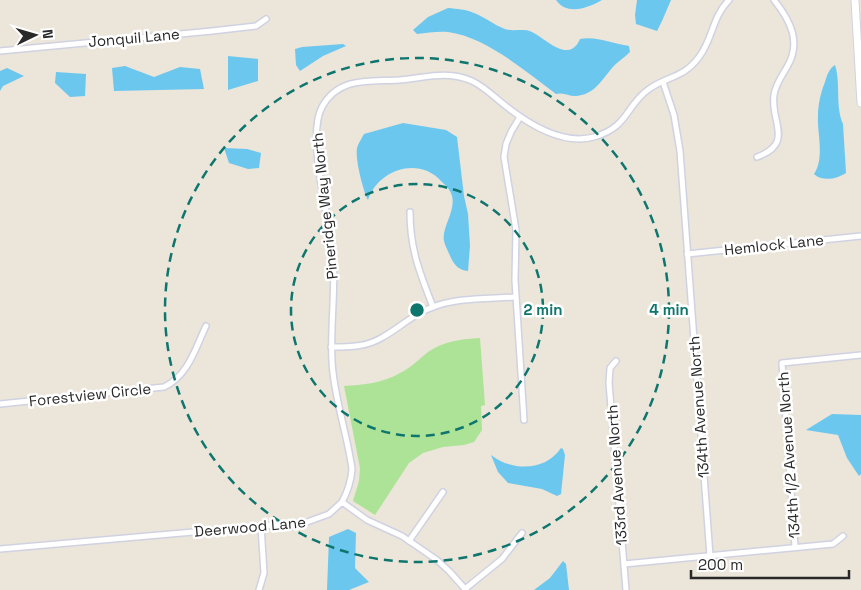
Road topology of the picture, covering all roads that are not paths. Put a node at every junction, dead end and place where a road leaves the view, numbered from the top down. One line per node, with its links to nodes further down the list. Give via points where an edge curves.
1 (729, 0): 6 (street, Pineridge Way North, via 718,15 700,56 684,72)
2 (774, 0): 9 (street, via 790,23 794,41 788,66 779,80 774,98 779,134 777,143 768,153)
3 (855, 0): 7 (street)
4 (266, 19): 5 (street, Jonquil Lane, via 256,26)
5 (0, 51)
6 (663, 82): 8 (street, Pineridge Way North, via 639,98 625,119 614,128 592,138 560,136); 12 (street, 134th Avenue North, via 678,130)
7 (861, 103)
8 (520, 117): 13 (street, via 508,138 504,157 516,230); 16 (street, Pineridge Way North, via 475,83 447,74 356,81 338,89 326,100 319,115 317,137 333,254)
9 (757, 157)
10 (410, 212): 14 (street, via 415,260)
11 (861, 236): 12 (street, Hemlock Lane)
12 (687, 254): 29 (street, 134th Avenue North)
13 (515, 297): 14 (street, via 457,301); 20 (street)
14 (433, 307): 16 (street, via 375,342)
15 (206, 326): 19 (street, Forestview Circle, via 185,370 164,387)
16 (332, 347): 22 (street, Pineridge Way North, via 334,378 352,468 348,492)
17 (861, 355): 27 (street, 134th 1/2 Avenue North, via 782,363)
18 (616, 361): 30 (street, 133rd Avenue North, via 610,368 610,382)
19 (0, 404)
20 (524, 420)
21 (443, 492): 26 (street)
22 (342, 502): 23 (street, Deerwood Lane, via 329,514 314,521); 26 (street, via 367,520)
23 (262, 526): 28 (street, Deerwood Lane); 32 (street, via 264,573)
24 (522, 532): 31 (street, via 502,559)
25 (843, 536): 27 (street, via 833,544)
26 (409, 541): 31 (street, via 449,571)
27 (795, 547): 29 (street)
28 (0, 549)
29 (710, 556): 30 (street)
30 (624, 564): 33 (street, 133rd Avenue North)
31 (465, 589)
32 (259, 590)
33 (626, 590)

